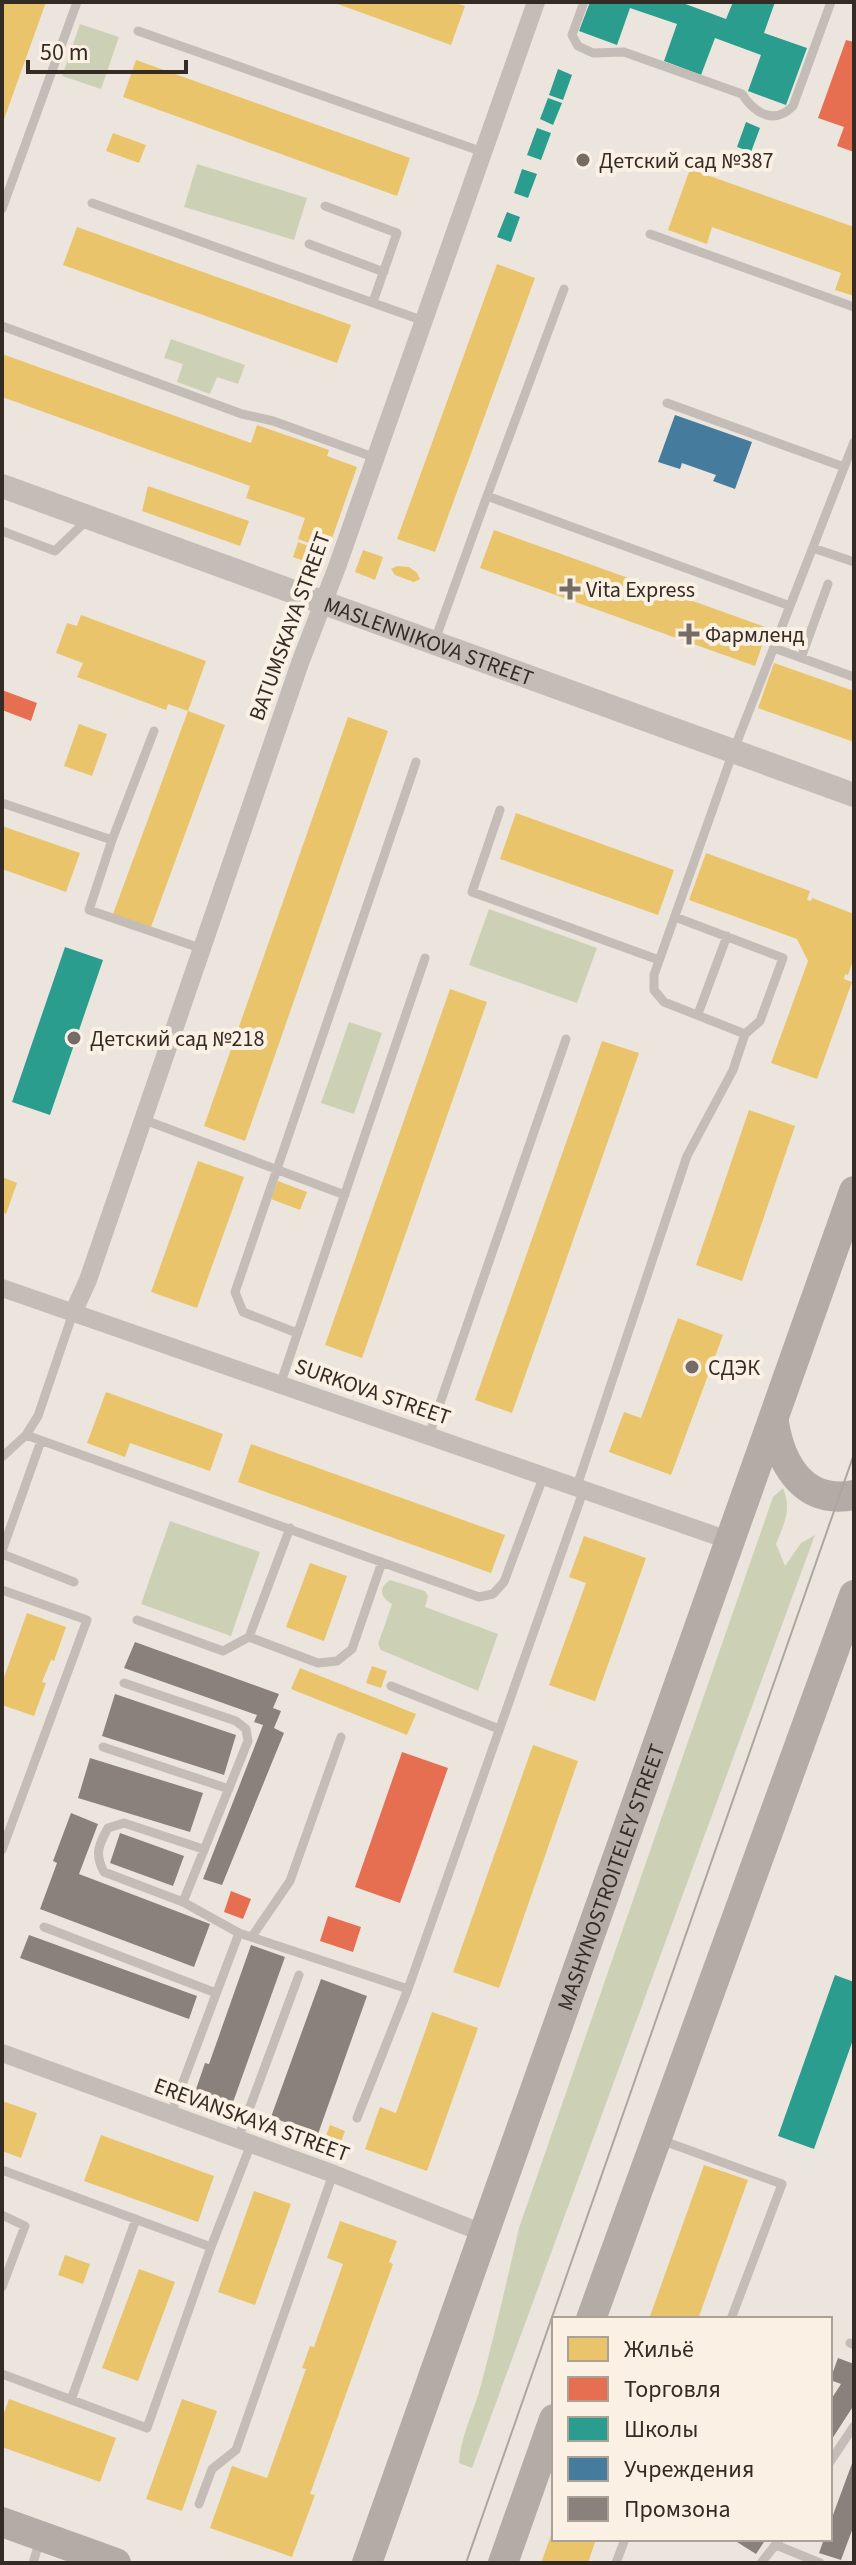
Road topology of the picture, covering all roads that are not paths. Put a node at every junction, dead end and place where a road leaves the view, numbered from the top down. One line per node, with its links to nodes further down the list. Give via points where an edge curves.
1 (77, 2): 9 (lane)
2 (535, 2): 6 (street, BATUMSKAYA STREET)
3 (584, 2): 4 (lane, via 572,35 578,46 654,62 742,94 760,113 776,117 793,106)
4 (831, 2)
5 (138, 31): 6 (lane)
6 (483, 152): 16 (street, BATUMSKAYA STREET)
7 (92, 203): 14 (lane)
8 (325, 206): 12 (lane, via 397,233)
9 (2, 209)
10 (650, 234): 15 (lane)
11 (309, 244): 12 (lane)
12 (384, 272): 14 (lane)
13 (564, 289): 23 (lane)
14 (373, 302): 16 (lane)
15 (854, 307)
16 (424, 321): 20 (street, BATUMSKAYA STREET)
17 (2, 326): 20 (lane)
18 (667, 403): 21 (lane)
19 (854, 442): 21 (lane)
20 (376, 458): 29 (street, BATUMSKAYA STREET)
21 (844, 467): 26 (lane)
22 (2, 486): 24 (street, MASLENNIKOVA STREET)
23 (487, 496): 30 (lane); 31 (lane)
24 (89, 517): 25 (lane, via 55,551); 29 (street, MASLENNIKOVA STREET)
25 (2, 531)
26 (813, 548): 27 (lane); 30 (lane)
27 (854, 562)
28 (828, 584): 33 (lane)
29 (323, 603): 31 (street, MASLENNIKOVA STREET); 44 (street, BATUMSKAYA STREET)
30 (790, 606): 32 (lane)
31 (434, 643): 36 (street, MASLENNIKOVA STREET)
32 (774, 648): 33 (lane); 36 (lane)
33 (801, 658): 34 (lane)
34 (854, 677)
35 (154, 731): 41 (lane)
36 (733, 752): 38 (street, MASLENNIKOVA STREET); 42 (lane)
37 (416, 762): 51 (lane)
38 (854, 795)
39 (2, 803): 41 (lane)
40 (500, 810): 46 (lane, via 472,892)
41 (112, 840): 44 (lane, via 89,910)
42 (675, 917): 43 (lane); 46 (lane)
43 (727, 936): 47 (lane); 48 (lane, via 783,958 760,1021)
44 (200, 948): 50 (street, BATUMSKAYA STREET)
45 (425, 958): 53 (lane)
46 (659, 960): 47 (lane, via 654,990 664,1002)
47 (698, 1014): 48 (lane)
48 (745, 1034): 64 (lane, via 733,1070 687,1156)
49 (566, 1039): 60 (lane)
50 (142, 1119): 51 (lane); 55 (street, BATUMSKAYA STREET)
51 (276, 1169): 53 (lane); 56 (lane, via 235,1292 243,1312)
52 (854, 1191): 58 (main road, MASHYNOSTROITELEY STREET)
53 (345, 1195): 56 (lane)
54 (2, 1288): 55 (street, SURKOVA STREET)
55 (73, 1313): 57 (street, SURKOVA STREET); 59 (lane, via 38,1416)
56 (297, 1333): 57 (lane)
57 (280, 1385): 60 (street, SURKOVA STREET)
58 (774, 1423): 65 (main road, via 778,1447 802,1484 838,1497); 67 (main road, MASHYNOSTROITELEY STREET)
59 (26, 1435): 61 (lane); 62 (lane)
60 (429, 1435): 63 (street, SURKOVA STREET)
61 (41, 1441): 66 (lane); 68 (lane)
62 (2, 1457)
63 (544, 1475): 64 (street, SURKOVA STREET); 69 (lane, via 504,1582 493,1594 479,1597)
64 (581, 1488): 67 (street, SURKOVA STREET); 77 (lane)
65 (854, 1495)
66 (290, 1528): 69 (lane); 74 (lane)
67 (728, 1540): 99 (main road, MASHYNOSTROITELEY STREET)
68 (2, 1553): 70 (lane)
69 (382, 1562): 74 (lane, via 352,1649 337,1661 318,1663)
70 (74, 1582)
71 (2, 1590): 82 (lane, via 87,1620)
72 (854, 1595): 93 (main road)
73 (137, 1620): 74 (lane, via 223,1651)
74 (249, 1637)
75 (124, 1683): 80 (lane, via 246,1729 248,1741)
76 (391, 1686): 77 (lane)
77 (499, 1729): 88 (lane)
78 (341, 1737): 86 (lane, via 290,1881)
79 (103, 1747): 80 (lane)
80 (229, 1789): 81 (lane)
81 (203, 1849): 83 (lane); 83 (lane, via 124,1823 108,1828 99,1844 97,1860 104,1872)
82 (2, 1850)
83 (183, 1902): 85 (lane)
84 (44, 1927): 89 (lane)
85 (239, 1933): 86 (lane); 89 (lane)
86 (253, 1935): 88 (lane)
87 (299, 1975): 94 (lane)
88 (408, 1989): 92 (lane)
89 (216, 1993): 91 (lane)
90 (2, 2053): 91 (street, EREVANSKAYA STREET)
91 (171, 2114): 94 (street, EREVANSKAYA STREET)
92 (357, 2118)
93 (659, 2139): 102 (main road); 103 (lane, via 782,2184)
94 (244, 2141): 96 (street, EREVANSKAYA STREET); 100 (lane)
95 (2, 2170): 98 (lane)
96 (334, 2174): 99 (street, EREVANSKAYA STREET); 109 (lane, via 236,2450 212,2469)
97 (2, 2215): 101 (lane, via 25,2226)
98 (136, 2219): 100 (lane); 105 (lane)
99 (483, 2233): 115 (main road, MASHYNOSTROITELEY STREET)
100 (211, 2247): 105 (lane, via 147,2428)
101 (2, 2287)
102 (592, 2317)
103 (732, 2317)
104 (2, 2374): 105 (lane)
105 (71, 2400)
106 (552, 2425): 116 (main road)
107 (854, 2426): 108 (lane)
108 (832, 2459)
109 (199, 2504)
110 (2, 2522): 113 (main road)
111 (624, 2541): 117 (lane)
112 (778, 2542): 118 (lane); 119 (lane)
113 (37, 2550): 114 (main road)
114 (116, 2563)
115 (367, 2563)
116 (503, 2563)
117 (616, 2563)
118 (761, 2563)
119 (820, 2563)

